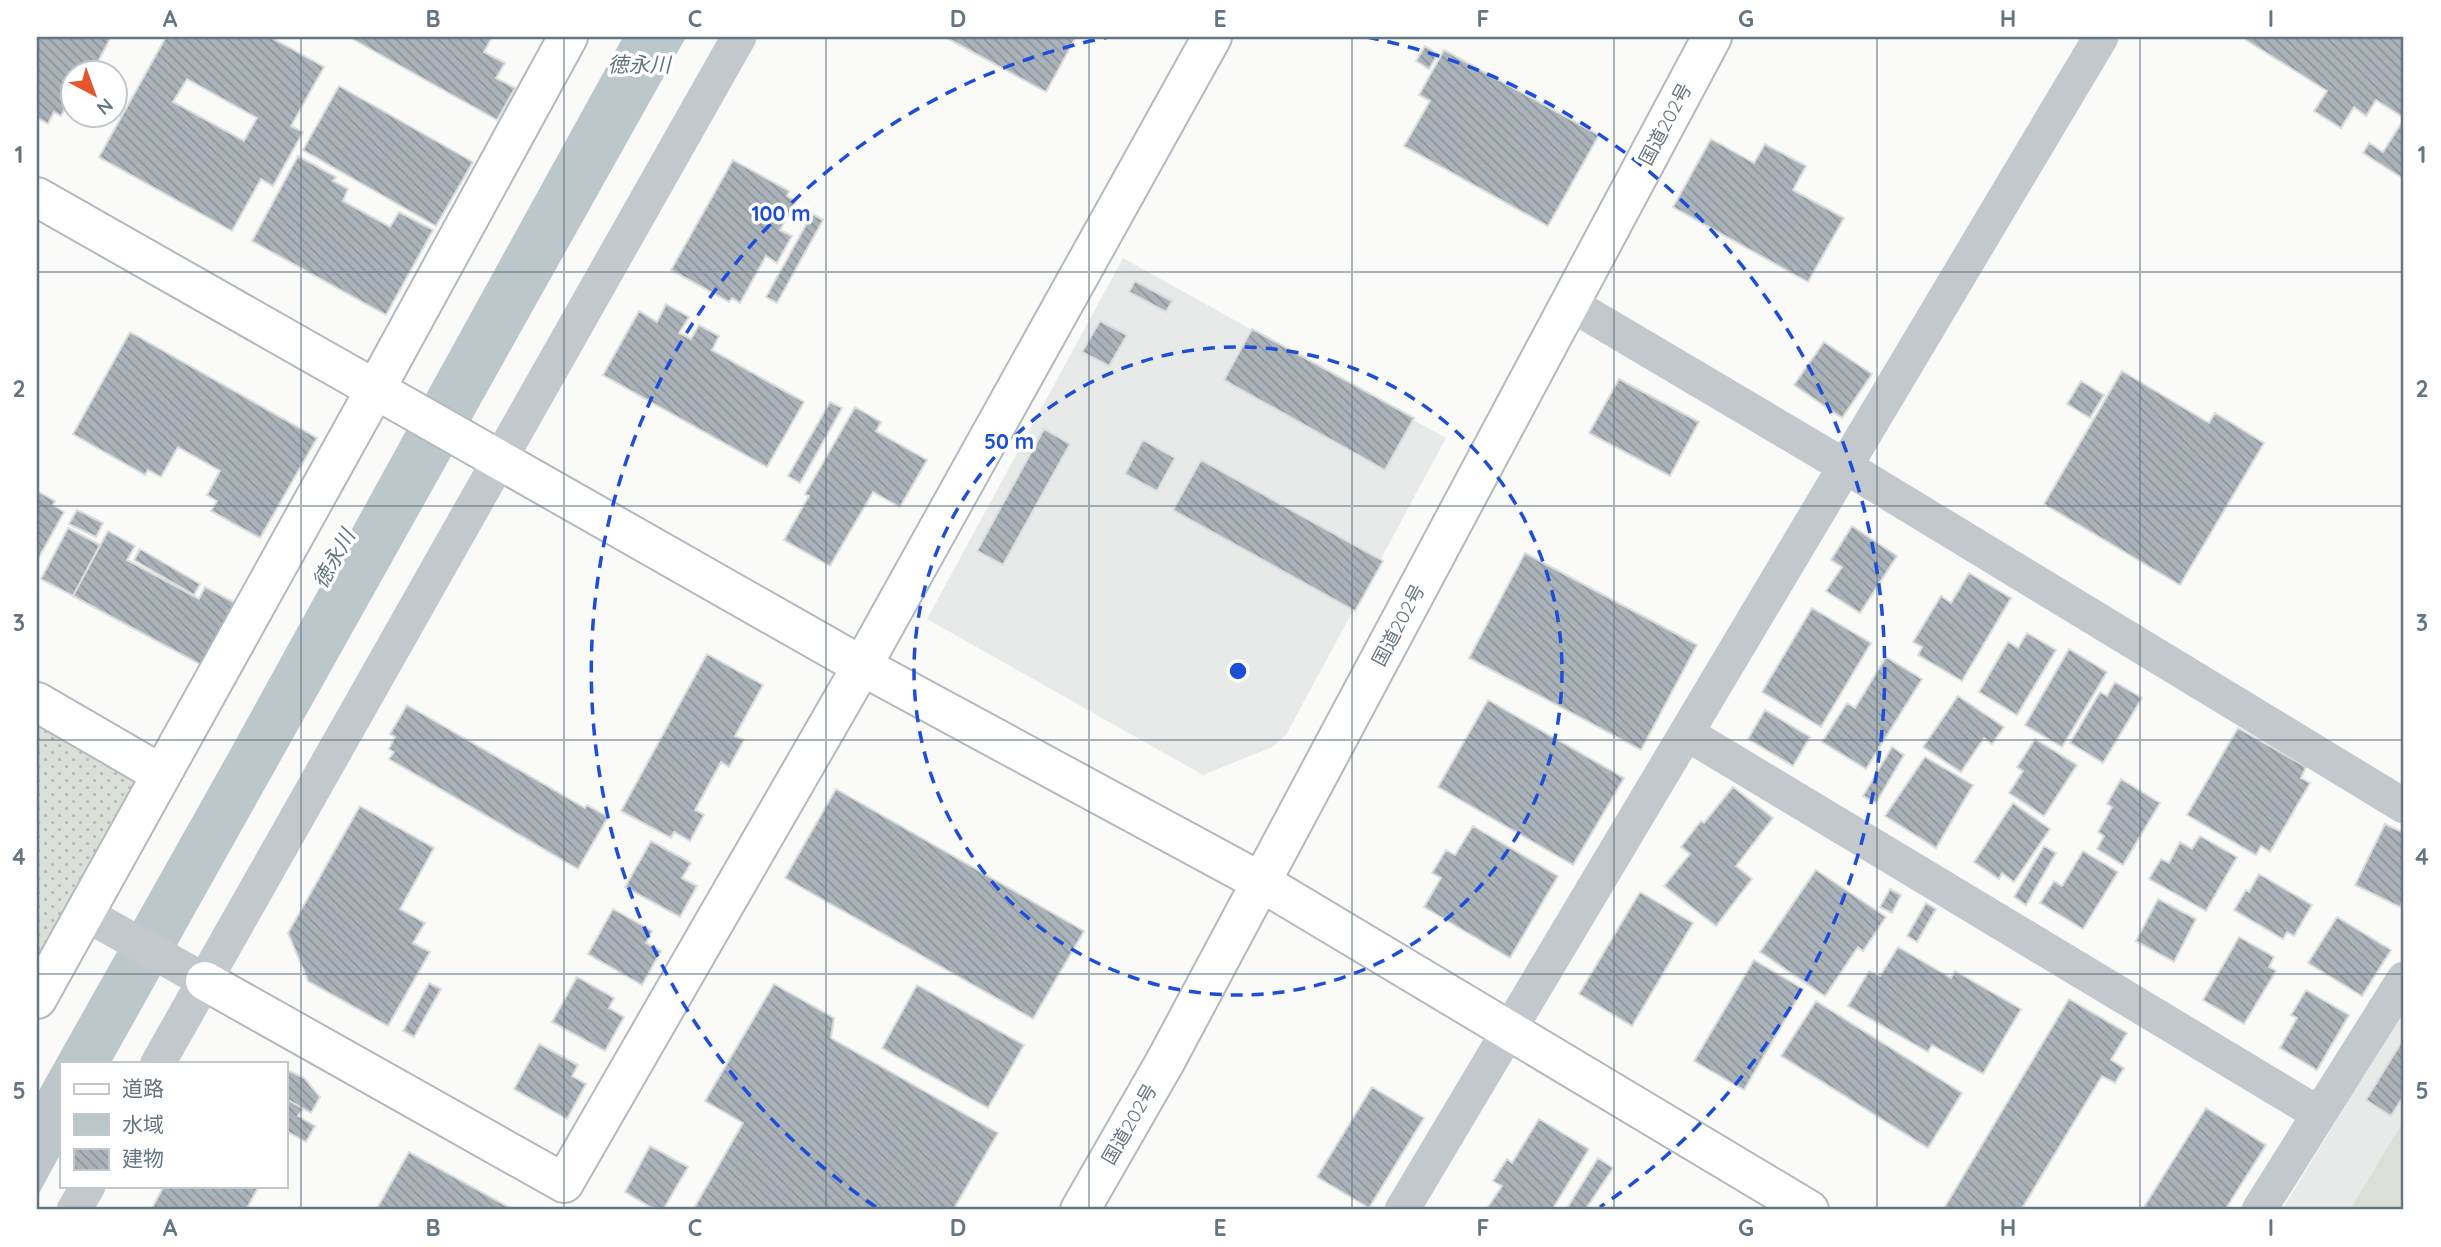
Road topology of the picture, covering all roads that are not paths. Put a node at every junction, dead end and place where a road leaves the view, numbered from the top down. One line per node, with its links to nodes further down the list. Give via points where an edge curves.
1 (568, 37): 8 (main road)
2 (739, 37): 9 (street)
3 (1212, 37): 11 (main road)
4 (1712, 37): 7 (main road, 国道202号)
5 (2101, 37): 10 (street)
6 (37, 197): 8 (main road)
7 (1569, 303): 10 (street); 16 (main road, 国道202号)
8 (375, 390): 9 (main road); 14 (main road)
9 (501, 461): 11 (main road); 19 (street)
10 (1846, 467): 13 (street); 15 (street)
11 (862, 666): 16 (main road); 19 (main road, via 565,1183)
12 (37, 702): 14 (main road)
13 (1686, 733): 21 (street); 23 (street)
14 (161, 774): 17 (main road)
15 (2404, 806)
16 (1261, 882): 21 (main road); 26 (main road, 国道202号)
17 (84, 913): 19 (street); 20 (main road)
18 (2404, 979): 23 (street)
19 (205, 981): 22 (street)
20 (37, 999)
21 (1510, 1032): 27 (street); 28 (main road)
22 (159, 1062)
23 (2319, 1114): 29 (street)
24 (87, 1188): 25 (street)
25 (74, 1210)
26 (1080, 1210)
27 (1402, 1210)
28 (1809, 1210)
29 (2259, 1210)

